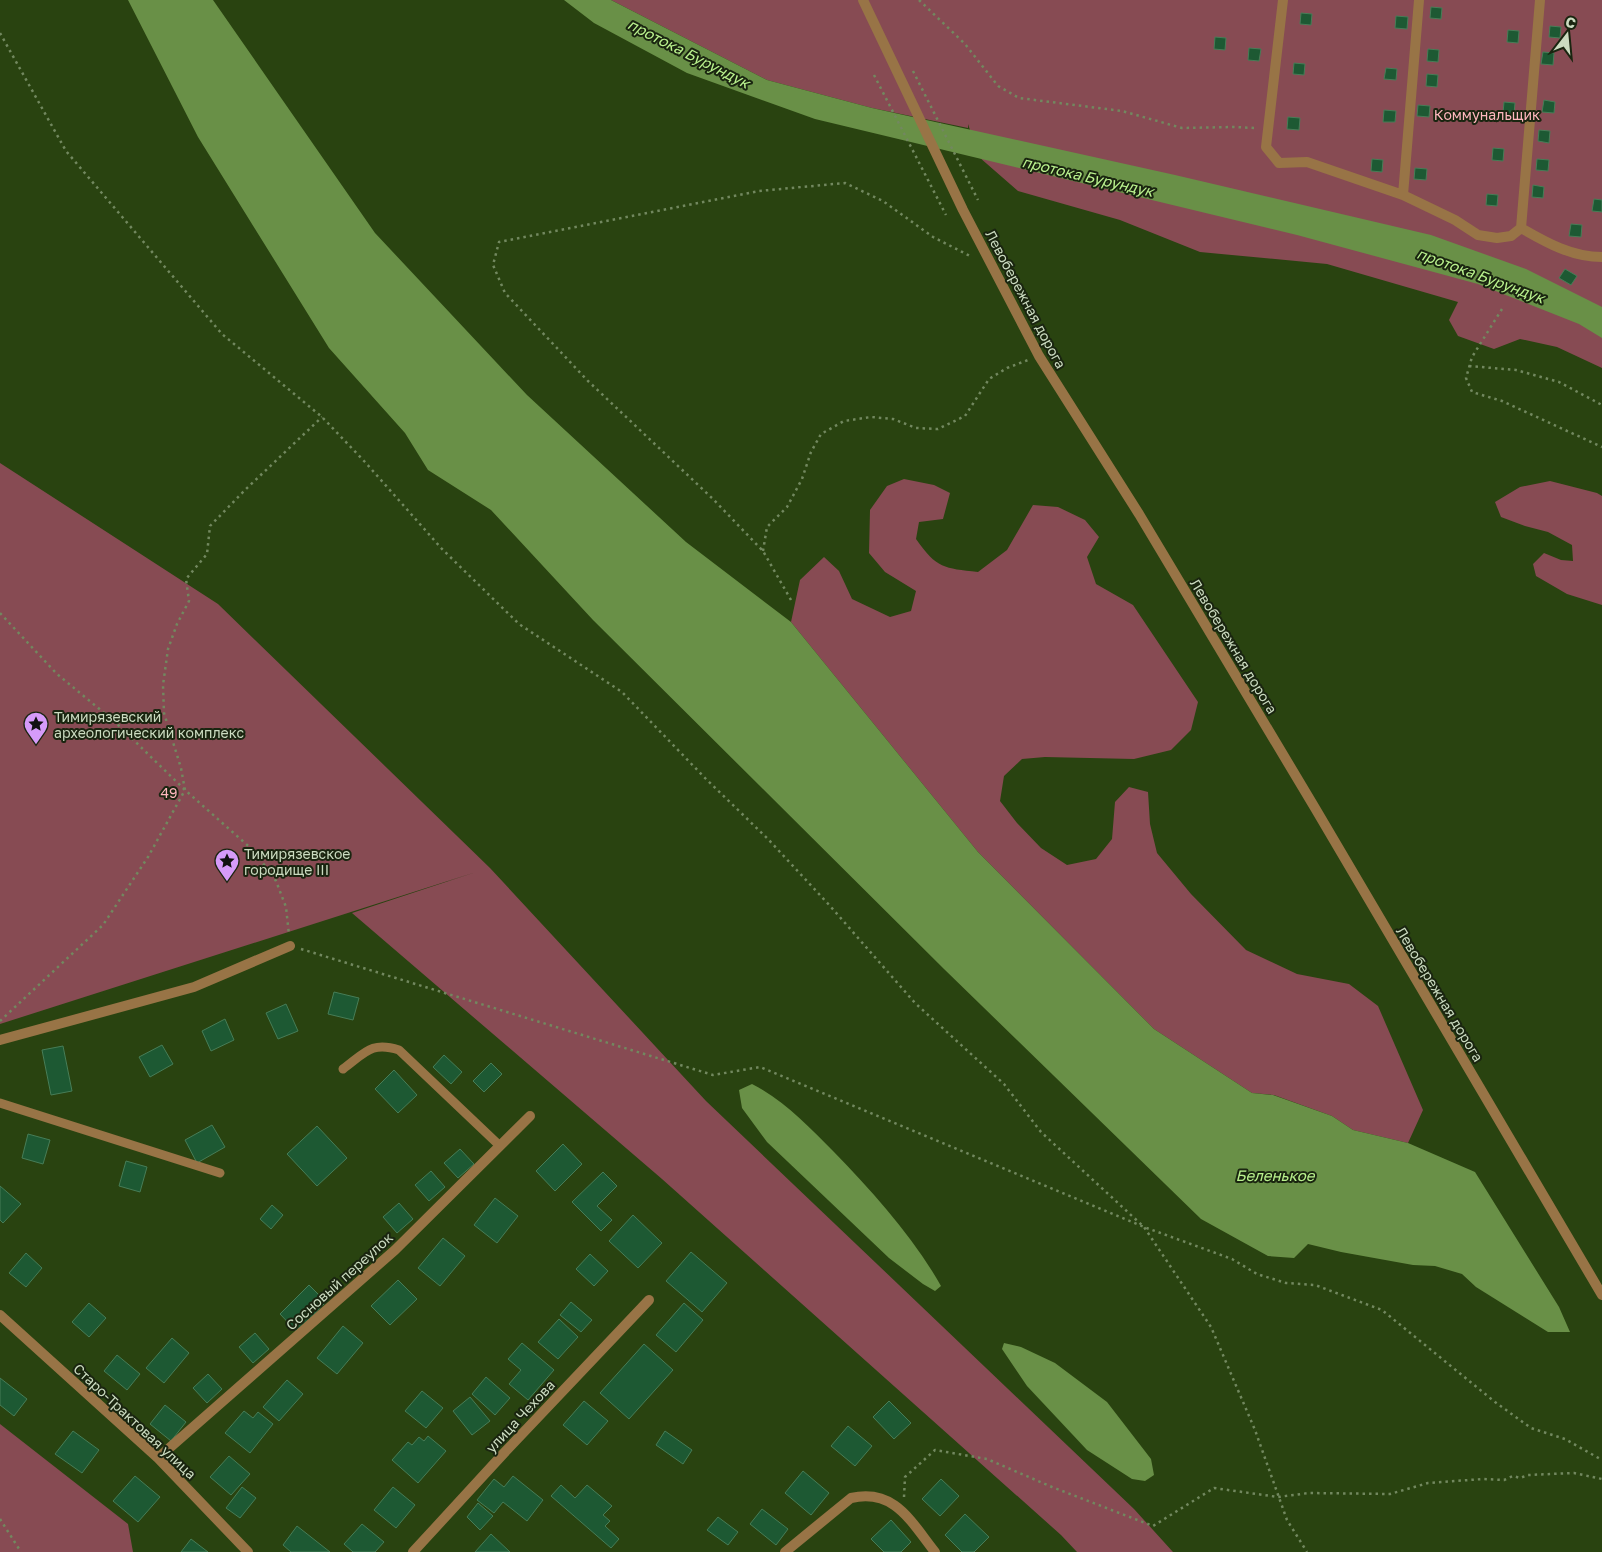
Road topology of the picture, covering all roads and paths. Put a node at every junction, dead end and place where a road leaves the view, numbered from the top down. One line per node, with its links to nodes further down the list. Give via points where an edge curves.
1 (863, 0): 15 (street, Левобережная дорога)
2 (919, 0): 9 (path, via 965,44 998,86 1019,98 1122,112 1182,128 1232,126)
3 (1283, 0): 9 (street)
4 (1419, 0): 10 (street)
5 (1540, 0): 13 (street)
6 (0, 33): 20 (path, via 66,151 222,334)
7 (911, 67): 11 (path)
8 (874, 75): 12 (path)
9 (1269, 130): 10 (street, via 1266,147 1279,163 1307,162)
10 (1403, 195): 13 (street, via 1478,235 1511,236)
11 (978, 200)
12 (946, 215)
13 (1521, 228): 14 (street, via 1559,249)
14 (1602, 257)
15 (992, 266): 17 (street, Левобережная дорога); 22 (path, via 932,237 883,201 845,183 759,191 499,242 493,265 506,292 588,381)
16 (1502, 309): 18 (path)
17 (1039, 356): 22 (path, via 989,379 965,416 938,429 916,428 893,419 870,417 844,421 821,434 787,507 767,528); 35 (street, Левобережная дорога, via 1140,514)
18 (1469, 366): 19 (path, via 1516,370 1542,377 1559,382); 21 (path, via 1466,378 1472,392 1502,401)
19 (1602, 405)
20 (322, 417): 25 (path, via 210,526 208,554 186,579 188,601 168,650 163,685 164,713); 34 (path, via 442,549 519,624 622,692 768,839 915,1003 1004,1084 1041,1132)
21 (1602, 447)
22 (763, 551): 23 (path)
23 (791, 600)
24 (0, 613): 25 (path, via 57,674 114,721)
25 (185, 790): 26 (path, via 254,851 276,881 286,907); 27 (path, via 148,857 103,925)
26 (290, 946): 28 (street, via 194,987); 34 (path, via 713,1075 760,1067)
27 (0, 1021)
28 (0, 1040)
29 (344, 1069): 32 (lane, via 373,1046 399,1050)
30 (0, 1103): 33 (lane)
31 (530, 1116): 32 (street, Сосновый переулок)
32 (500, 1146): 38 (street, Сосновый переулок, via 395,1250)
33 (220, 1173)
34 (1144, 1227): 39 (path, via 1232,1259 1257,1274 1286,1283 1315,1285 1382,1310 1531,1428 1564,1438); 41 (path, via 1211,1327)
35 (1602, 1295)
36 (649, 1300): 46 (street, улица Чехова)
37 (0, 1315): 38 (street, Старо-Трактовая улица)
38 (158, 1458): 45 (street, Старо-Трактовая улица)
39 (1602, 1460)
40 (1602, 1479): 41 (path, via 1574,1473 1528,1475 1504,1480 1428,1483 1390,1494 1309,1493)
41 (1278, 1497): 42 (path, via 1214,1488 1153,1526 1052,1488 987,1459 935,1450 905,1477); 49 (path, via 1287,1520)
42 (903, 1512): 47 (street, via 878,1496 851,1498); 48 (street)
43 (0, 1519): 44 (path)
44 (21, 1552)
45 (248, 1552)
46 (414, 1552)
47 (785, 1552)
48 (935, 1552)
49 (1307, 1552)

